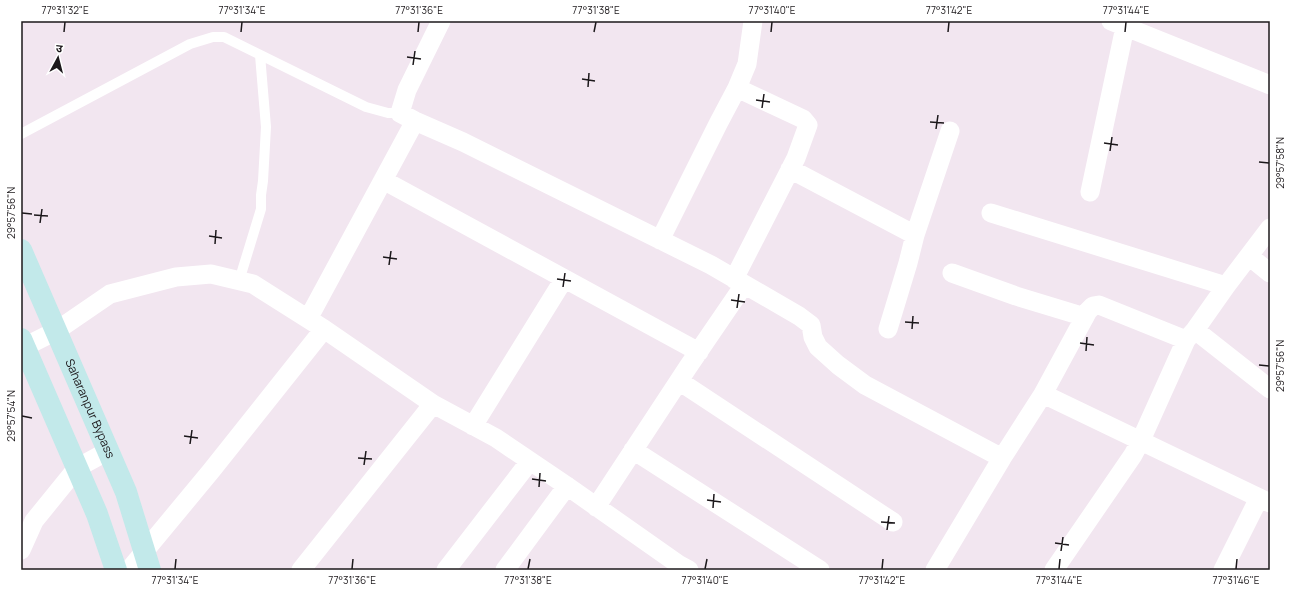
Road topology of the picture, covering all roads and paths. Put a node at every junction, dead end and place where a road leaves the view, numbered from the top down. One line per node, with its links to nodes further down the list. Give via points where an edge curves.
1 (442, 21): 7 (street, via 407,90)
2 (753, 21): 6 (street, via 747,64)
3 (1118, 24): 5 (street); 12 (street)
4 (260, 55): 7 (lane, via 366,107); 9 (lane, via 224,37 213,37 190,44); 22 (lane, via 266,127 264,181 261,209)
5 (1270, 85)
6 (737, 88): 10 (street, via 803,119 808,124); 16 (street)
7 (408, 117): 11 (street); 16 (street)
8 (950, 131): 15 (street)
9 (21, 134)
10 (790, 169): 15 (street); 23 (street)
11 (383, 180): 21 (street); 26 (street)
12 (1090, 192)
13 (991, 213): 24 (street)
14 (1270, 228): 18 (street)
15 (915, 235): 28 (street)
16 (660, 240): 23 (street)
17 (21, 250): 29 (main road, Saharanpur Bypass)
18 (1249, 256): 19 (street); 24 (street)
19 (1270, 272)
20 (952, 273): 25 (street)
21 (564, 279): 32 (street); 37 (street)
22 (239, 281): 26 (street, via 253,284); 29 (street, via 211,274 176,277 117,292 110,294)
23 (739, 282): 32 (street); 41 (street, via 811,325 818,347 865,385)
24 (1226, 286): 30 (street)
25 (1085, 317): 30 (street, via 1093,306 1099,305); 35 (street)
26 (308, 319): 27 (street)
27 (324, 329): 36 (street); 49 (street)
28 (888, 329)
29 (56, 331): 31 (street); 40 (main road, Saharanpur Bypass)
30 (1190, 335): 34 (street); 38 (street)
31 (23, 343): 43 (main road)
32 (699, 352): 33 (street)
33 (679, 381): 39 (street); 47 (street)
34 (1270, 389)
35 (1043, 394): 38 (street); 41 (street)
36 (433, 404): 37 (street); 52 (street)
37 (473, 426): 42 (street)
38 (1141, 440): 45 (street); 58 (street)
39 (633, 450): 46 (street); 56 (street)
40 (108, 451): 43 (street); 49 (main road, Saharanpur Bypass, via 126,492)
41 (1002, 458): 57 (street)
42 (530, 461): 44 (street); 53 (street)
43 (77, 468): 48 (street, via 34,520); 50 (main road, via 97,514)
44 (567, 486): 46 (street); 54 (street)
45 (1265, 500): 59 (street)
46 (596, 506): 55 (street)
47 (893, 522)
48 (21, 550)
49 (147, 561): 51 (street)
50 (116, 570)
51 (129, 570)
52 (301, 570)
53 (446, 570)
54 (505, 570)
55 (689, 570)
56 (820, 570)
57 (935, 570)
58 (1054, 570)
59 (1223, 570)

